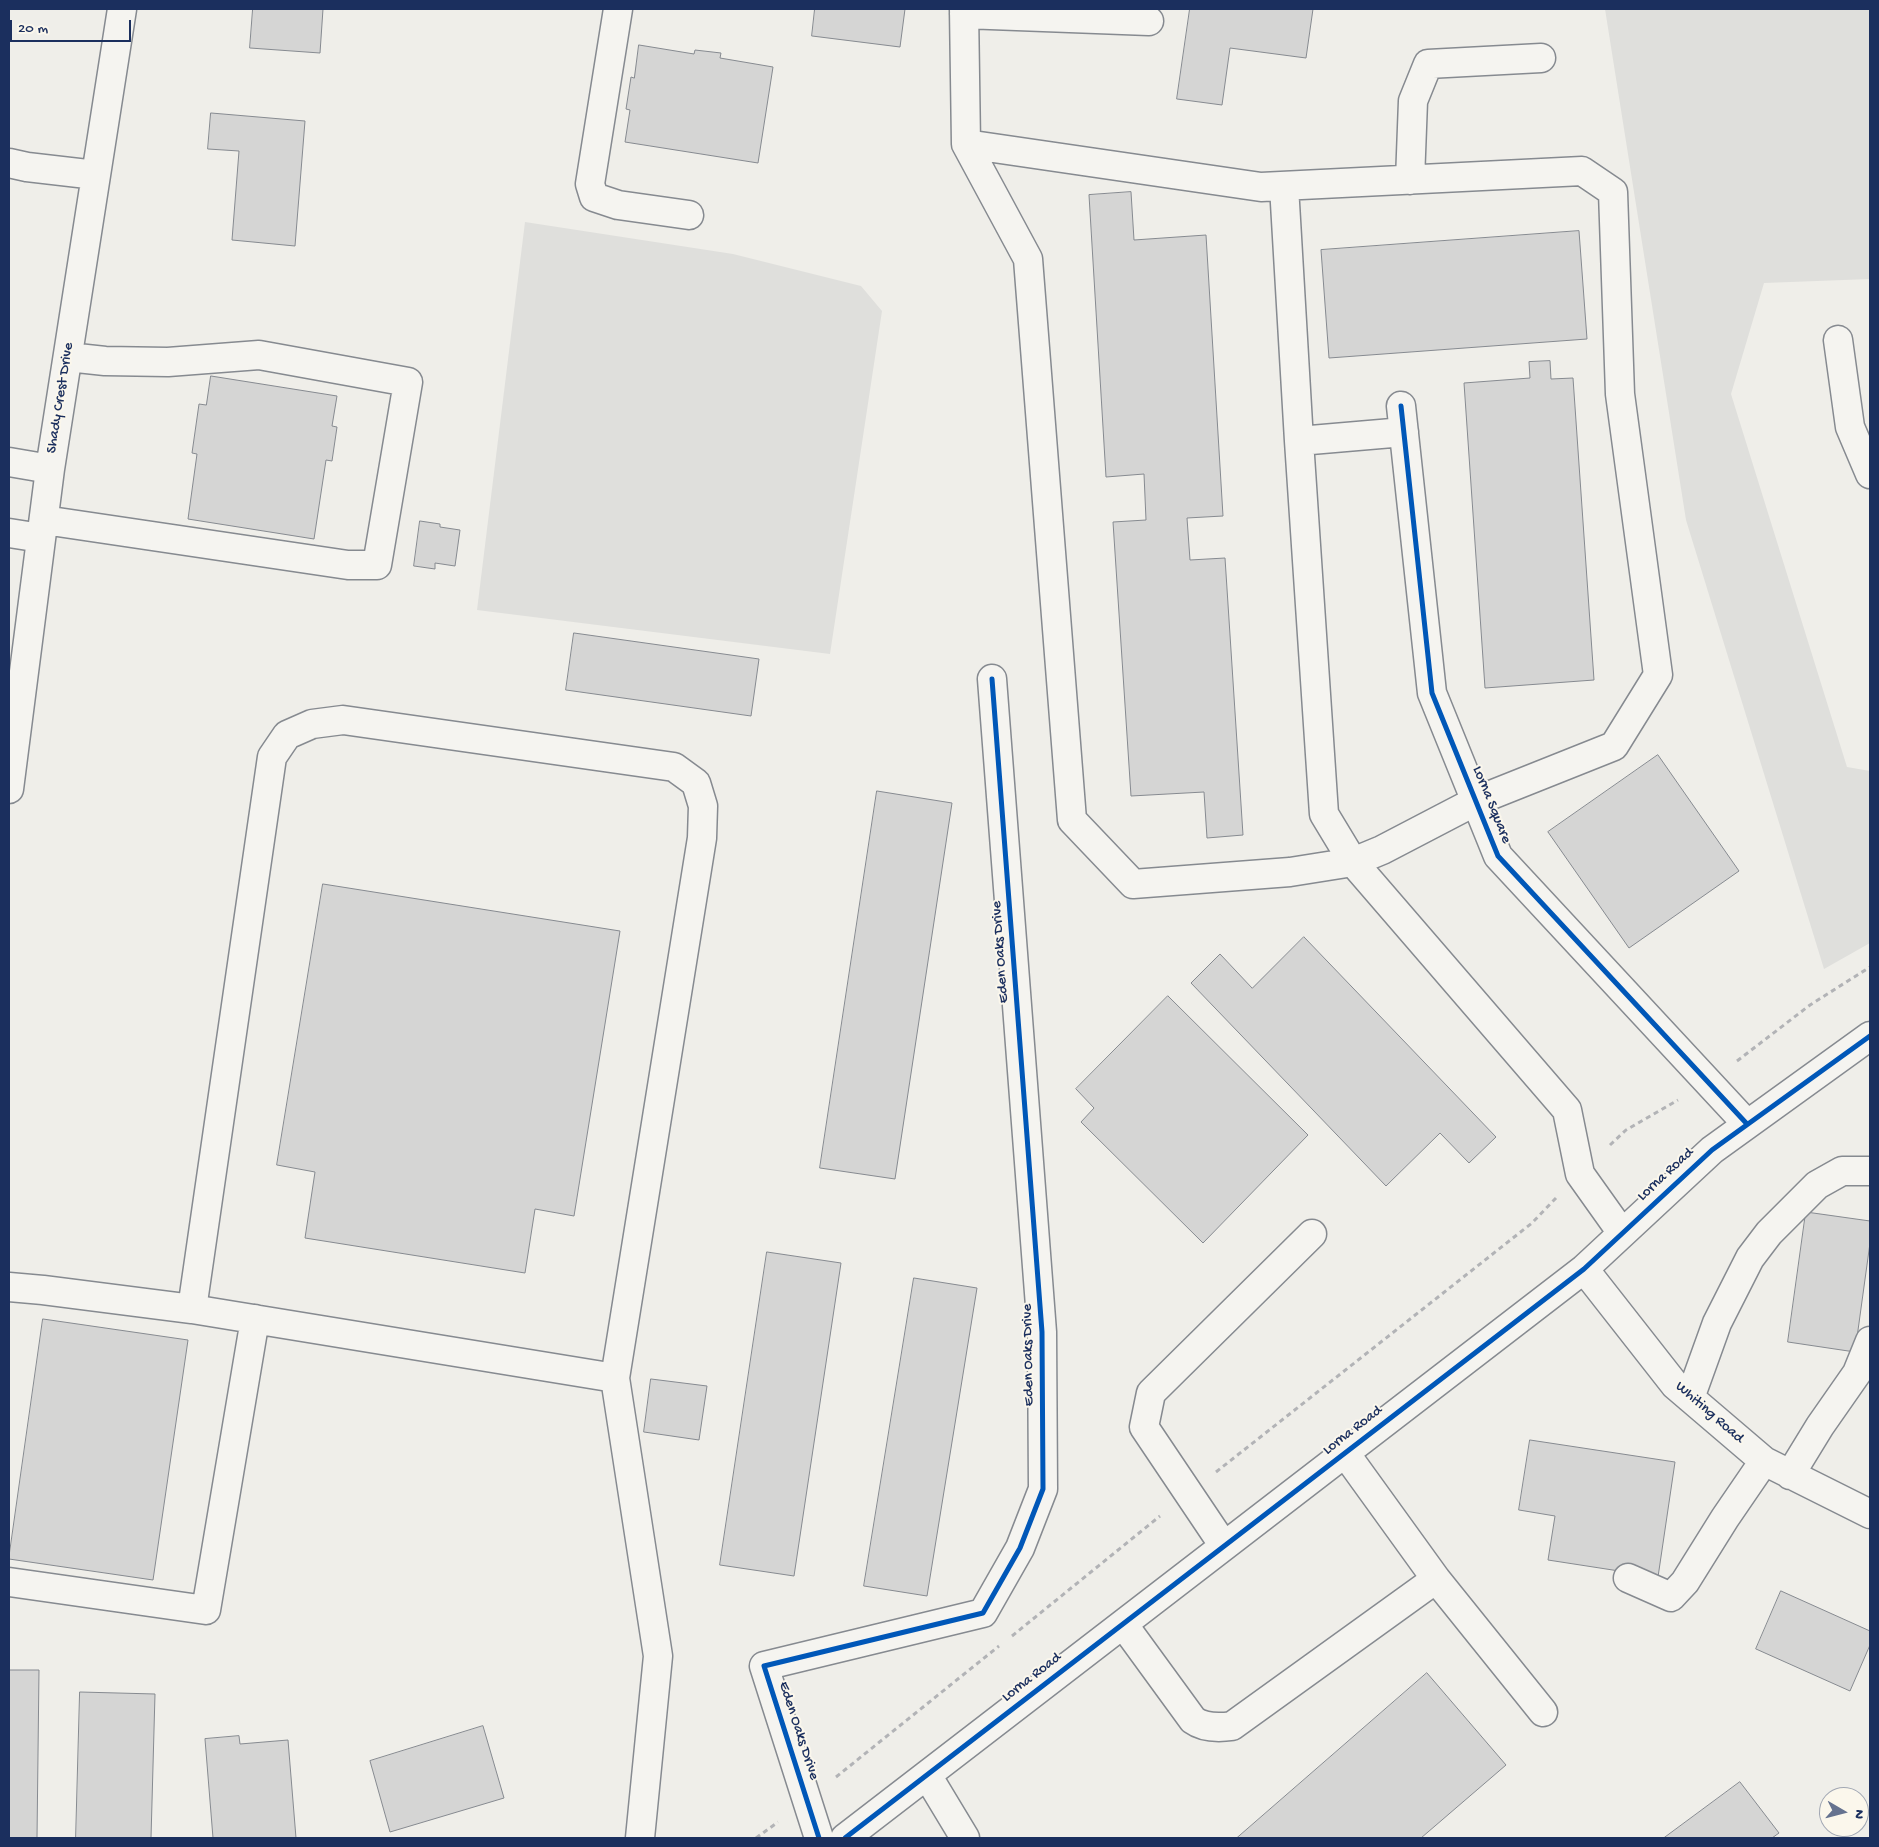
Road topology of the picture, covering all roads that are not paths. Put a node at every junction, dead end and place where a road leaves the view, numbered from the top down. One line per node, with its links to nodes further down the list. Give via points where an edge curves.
1 (122, 9): 8 (street, Shady Crest Drive)
2 (618, 9): 11 (street, via 590,184 594,197 618,205)
3 (964, 11): 4 (street); 6 (street)
4 (1149, 21)
5 (1541, 58): 9 (street, via 1428,64 1413,100)
6 (966, 144): 10 (street, via 1261,187); 23 (street, via 1028,260 1072,820 1133,884 1290,872)
7 (9, 164): 8 (street)
8 (96, 175): 13 (street, Shady Crest Drive)
9 (1410, 180): 10 (street); 22 (street, via 1582,171 1613,192 1620,394 1658,676 1614,746)
10 (1284, 186): 14 (street)
11 (689, 215)
12 (1838, 340): 17 (street, via 1850,427)
13 (68, 357): 16 (street, Shady Crest Drive); 18 (street, via 168,362 259,355 408,382 378,565 348,565)
14 (1299, 440): 22 (street, Lorna Square, via 1403,419 1432,693); 23 (street, via 1324,814)
15 (9, 462): 16 (street)
16 (50, 469): 18 (street, Shady Crest Drive)
17 (1870, 474)
18 (42, 529): 19 (street); 21 (street, Shady Crest Drive)
19 (9, 533)
20 (992, 679): 48 (street, Eden Oaks Drive, via 1042,1332 1043,1489 1020,1548 983,1613 764,1666)
21 (9, 789)
22 (1476, 801): 23 (street); 25 (street, Lorna Square, via 1498,856)
23 (1353, 862): 27 (street, via 1567,1110 1580,1174)
24 (1870, 1036): 25 (street, Lorna Road)
25 (1747, 1124): 27 (street, Lorna Road, via 1712,1150)
26 (1870, 1171): 35 (street, via 1842,1171 1817,1185 1768,1233 1750,1258 1717,1323)
27 (1622, 1233): 29 (street, Lorna Road)
28 (1312, 1234): 40 (street, via 1151,1393 1144,1427)
29 (1584, 1269): 35 (street, Whiting Road, via 1674,1384); 36 (street, Lorna Road)
30 (9, 1287): 31 (street)
31 (192, 1309): 32 (street); 34 (street, via 272,757 287,735 312,724 343,720 674,767 696,783 703,806 702,838)
32 (254, 1319): 34 (street); 43 (street, via 206,1610)
33 (1870, 1341): 38 (street, via 1857,1373)
34 (615, 1378): 47 (street, via 658,1656)
35 (1690, 1398): 37 (street, Whiting Road)
36 (1345, 1453): 40 (street, Lorna Road); 42 (street)
37 (1764, 1461): 38 (street, Whiting Road); 41 (street, via 1685,1582 1671,1596)
38 (1790, 1475): 39 (street, Whiting Road)
39 (1870, 1514)
40 (1224, 1546): 44 (street, Lorna Road)
41 (1628, 1578)
42 (1436, 1579): 44 (street, via 1232,1726 1200,1725 1193,1720); 45 (street)
43 (9, 1582)
44 (1123, 1624): 46 (street, Lorna Road)
45 (1543, 1712)
46 (927, 1775): 49 (street, Lorna Road); 50 (street)
47 (640, 1838)
48 (819, 1838)
49 (845, 1838)
50 (965, 1838)

